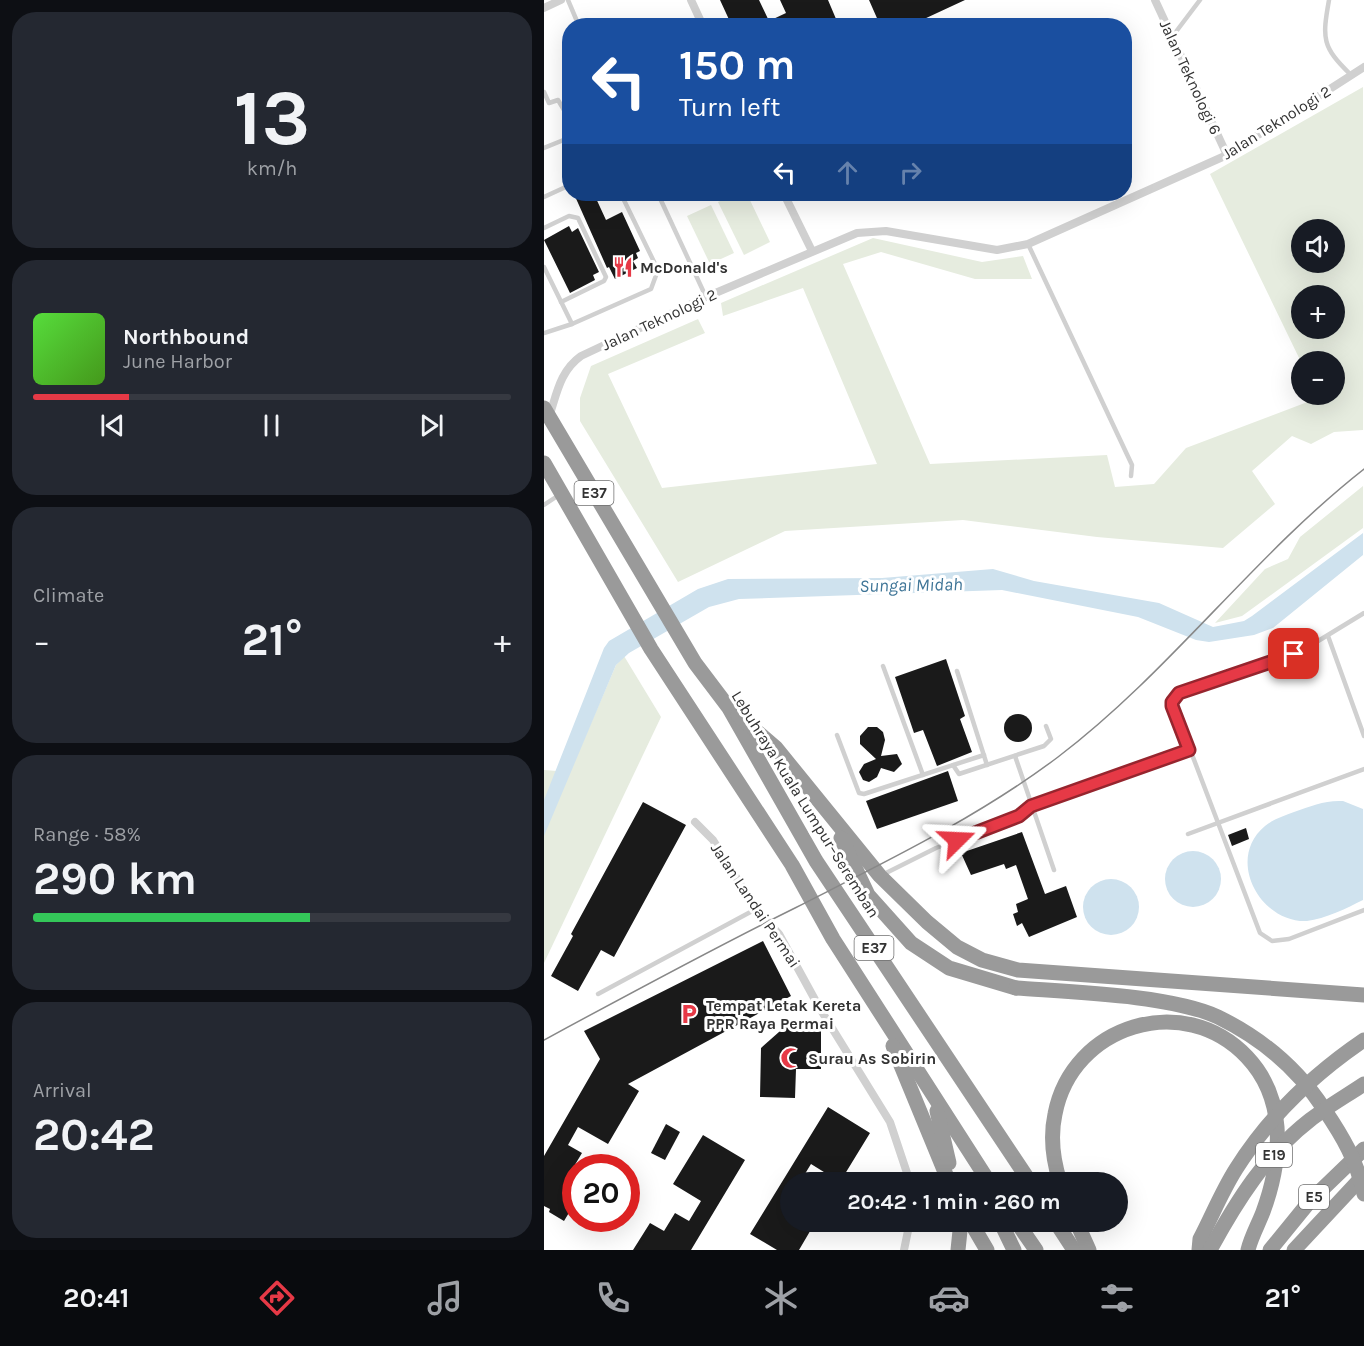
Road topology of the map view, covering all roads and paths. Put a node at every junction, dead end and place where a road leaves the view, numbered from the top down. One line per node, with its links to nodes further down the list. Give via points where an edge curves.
1 (568, 0): 8 (lane)
2 (691, 0): 9 (street)
3 (1155, 0): 10 (street, Jalan Teknologi 6)
4 (1200, 0): 10 (lane)
5 (1329, 0): 12 (lane, via 1327,49)
6 (555, 1): 7 (street)
7 (544, 8)
8 (576, 18)
9 (699, 18)
10 (1172, 38): 18 (street, Jalan Teknologi 6)
11 (1363, 67): 12 (street, Jalan Teknologi 2)
12 (1351, 75): 18 (street, Jalan Teknologi 2)
13 (544, 92): 14 (lane)
14 (546, 104): 15 (lane, via 558,100)
15 (562, 107)
16 (562, 141): 17 (lane)
17 (544, 148)
18 (1227, 155): 21 (street, Jalan Teknologi 2)
19 (562, 189): 20 (lane)
20 (544, 197)
21 (1132, 197)
22 (624, 201): 32 (lane, via 658,270 651,289)
23 (661, 201): 30 (lane)
24 (787, 201): 28 (street)
25 (1124, 201): 27 (street, Jalan Teknologi 2)
26 (544, 228): 31 (lane, via 569,216 576,217 605,275 604,281)
27 (1028, 244): 28 (street, Jalan Teknologi 2, via 997,250 886,231 857,233); 36 (lane, via 1132,465)
28 (812, 251): 30 (street, Jalan Teknologi 2)
29 (544, 267): 31 (lane)
30 (706, 297): 34 (street, Jalan Teknologi 2, via 570,364)
31 (561, 302): 32 (lane)
32 (572, 324): 33 (lane)
33 (544, 333)
34 (547, 413): 43 (highway, Lebuhraya Kuala Lumpur–Seremban / E37, via 695,663)
35 (544, 462): 37 (highway, E37)
36 (1131, 476)
37 (561, 494): 38 (lane); 65 (highway, E37, via 670,679 792,865 833,939)
38 (544, 505)
39 (1363, 613): 40 (lane)
40 (1328, 636): 46 (lane); 47 (lane, via 1294,654 1179,693 1172,706)
41 (883, 666): 53 (lane)
42 (957, 671): 48 (lane)
43 (729, 708): 55 (highway, via 776,748); 76 (highway, Lebuhraya Kuala Lumpur–Seremban / E37, via 816,861)
44 (1046, 726): 49 (lane, via 1051,739 1048,743)
45 (837, 735): 53 (lane, via 859,793)
46 (1363, 736)
47 (1189, 750): 54 (lane); 57 (lane)
48 (984, 755): 50 (lane); 51 (lane)
49 (1015, 756): 51 (lane); 54 (lane)
50 (953, 765): 51 (lane, via 959,774); 53 (lane)
51 (987, 765)
52 (1363, 769): 57 (lane)
53 (923, 775)
54 (1031, 806): 59 (lane); 60 (lane, via 1019,816 936,848)
55 (832, 819): 60 (highway); 79 (highway, bridge, via 868,895 911,943 949,968 1016,988 1167,1003 1217,1017 1249,1035 1285,1062 1313,1092 1358,1167)
56 (695, 822): 61 (street, Jalan Landai Permai, via 713,840)
57 (1217, 824): 58 (lane); 62 (lane, via 1255,925 1266,938 1289,939)
58 (1188, 834)
59 (1054, 870)
60 (880, 876): 64 (highway, via 957,947 982,960 1018,970)
61 (756, 909): 63 (lane); 71 (street, Jalan Landai Permai, via 779,934 878,1101 890,1122)
62 (1363, 909)
63 (598, 994)
64 (1363, 995)
65 (874, 1001): 68 (highway, E37); 72 (highway)
66 (1363, 1040): 94 (highway, bridge, via 1301,1090 1264,1131 1236,1169 1200,1239)
67 (1363, 1084): 95 (highway, E19, bridge, via 1310,1120 1282,1145 1240,1196)
68 (934, 1099): 69 (highway, E37); 73 (highway)
69 (966, 1149): 74 (highway); 75 (highway, E37)
70 (1363, 1149): 97 (highway, E5, via 1310,1201)
71 (907, 1172)
72 (946, 1172)
73 (948, 1172)
74 (974, 1172)
75 (982, 1172)
76 (1023, 1172)
77 (1058, 1172): 96 (highway, via 1053,1145 1055,1113 1068,1083 1089,1054 1117,1034 1151,1022 1199,1025 1230,1040 1251,1061 1262,1076 1274,1108 1274,1173)
78 (1363, 1175): 98 (highway, E5)
79 (1363, 1194)
80 (908, 1232): 87 (street)
81 (960, 1232): 88 (highway)
82 (976, 1232): 89 (highway)
83 (1005, 1232): 90 (highway)
84 (1024, 1232): 91 (highway)
85 (1062, 1232): 92 (highway)
86 (1081, 1232): 93 (highway)
87 (904, 1250)
88 (958, 1250)
89 (987, 1250)
90 (1014, 1250)
91 (1036, 1250)
92 (1074, 1250)
93 (1089, 1250)
94 (1199, 1250)
95 (1210, 1250)
96 (1248, 1250)
97 (1270, 1250)
98 (1294, 1250)

